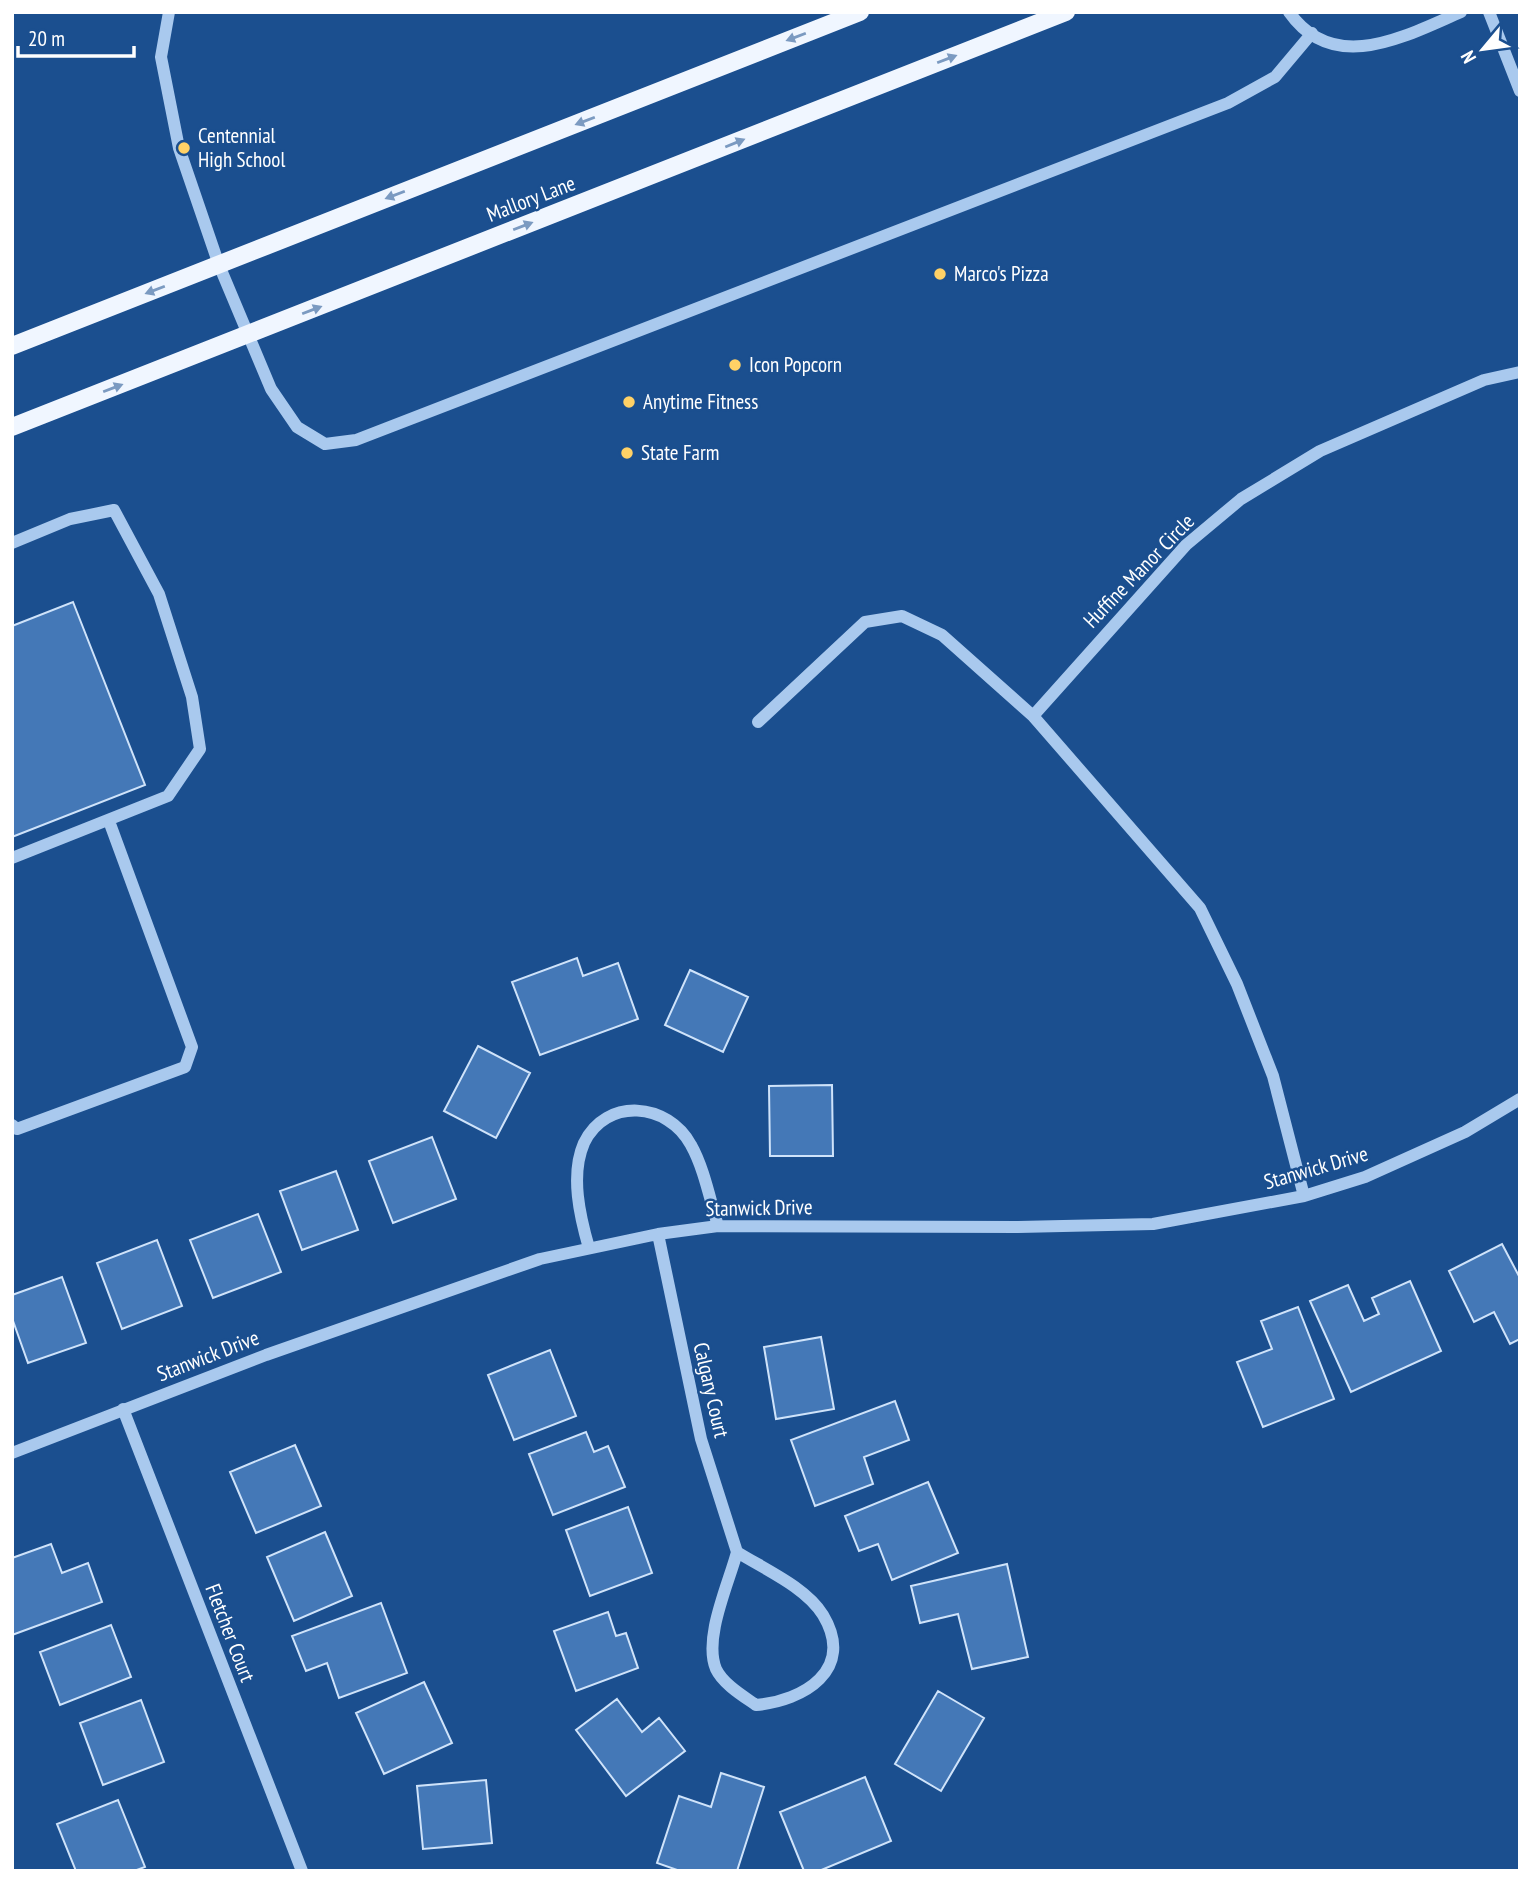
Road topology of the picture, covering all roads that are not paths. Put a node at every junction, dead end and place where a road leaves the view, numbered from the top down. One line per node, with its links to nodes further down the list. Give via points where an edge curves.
1 (169, 12): 9 (street, via 160,57 179,148)
2 (860, 12): 9 (main road, one-way to 9)
3 (1066, 12): 10 (main road, Mallory Lane, one-way to 3)
4 (1289, 12): 7 (street)
5 (1461, 12): 7 (street, via 1391,42 1348,49)
6 (1489, 12): 8 (street)
7 (1312, 33): 10 (street, via 1275,77 1228,103 356,440 325,444 297,427 271,389)
8 (1520, 91)
9 (219, 265): 10 (street); 11 (main road, one-way to 11)
10 (248, 335): 13 (main road, Mallory Lane, one-way to 10)
11 (12, 346)
12 (1520, 372): 15 (street, Huffine Manor Circle, via 1484,380 1320,451 1241,499 1186,545)
13 (12, 427)
14 (12, 543): 17 (street, via 70,519 114,510 159,594 192,697 200,749 168,796)
15 (1033, 716): 16 (street, via 942,635 902,616 865,622); 21 (street, via 1200,908 1237,984 1273,1076)
16 (758, 722)
17 (109, 821): 18 (street); 20 (street, via 192,1048 185,1067 17,1129)
18 (12, 858)
19 (1520, 1099): 21 (street, Stanwick Drive, via 1465,1132 1365,1177)
20 (12, 1125)
21 (1304, 1196): 22 (street, Stanwick Drive, via 1153,1224)
22 (718, 1226): 23 (street, Stanwick Drive); 24 (street, via 691,1144 655,1111 635,1111 600,1122 585,1142 579,1202)
23 (658, 1234): 24 (street, Stanwick Drive); 27 (street, Calgary Court, via 701,1439)
24 (589, 1248): 25 (street, Stanwick Drive, via 540,1259 421,1299)
25 (123, 1409): 26 (street, Stanwick Drive); 28 (street, Fletcher Court)
26 (12, 1453)
27 (737, 1552): 27 (street, via 714,1631 716,1669 756,1705 783,1703 815,1686 829,1671 830,1634 823,1615 808,1599)
28 (302, 1871)

